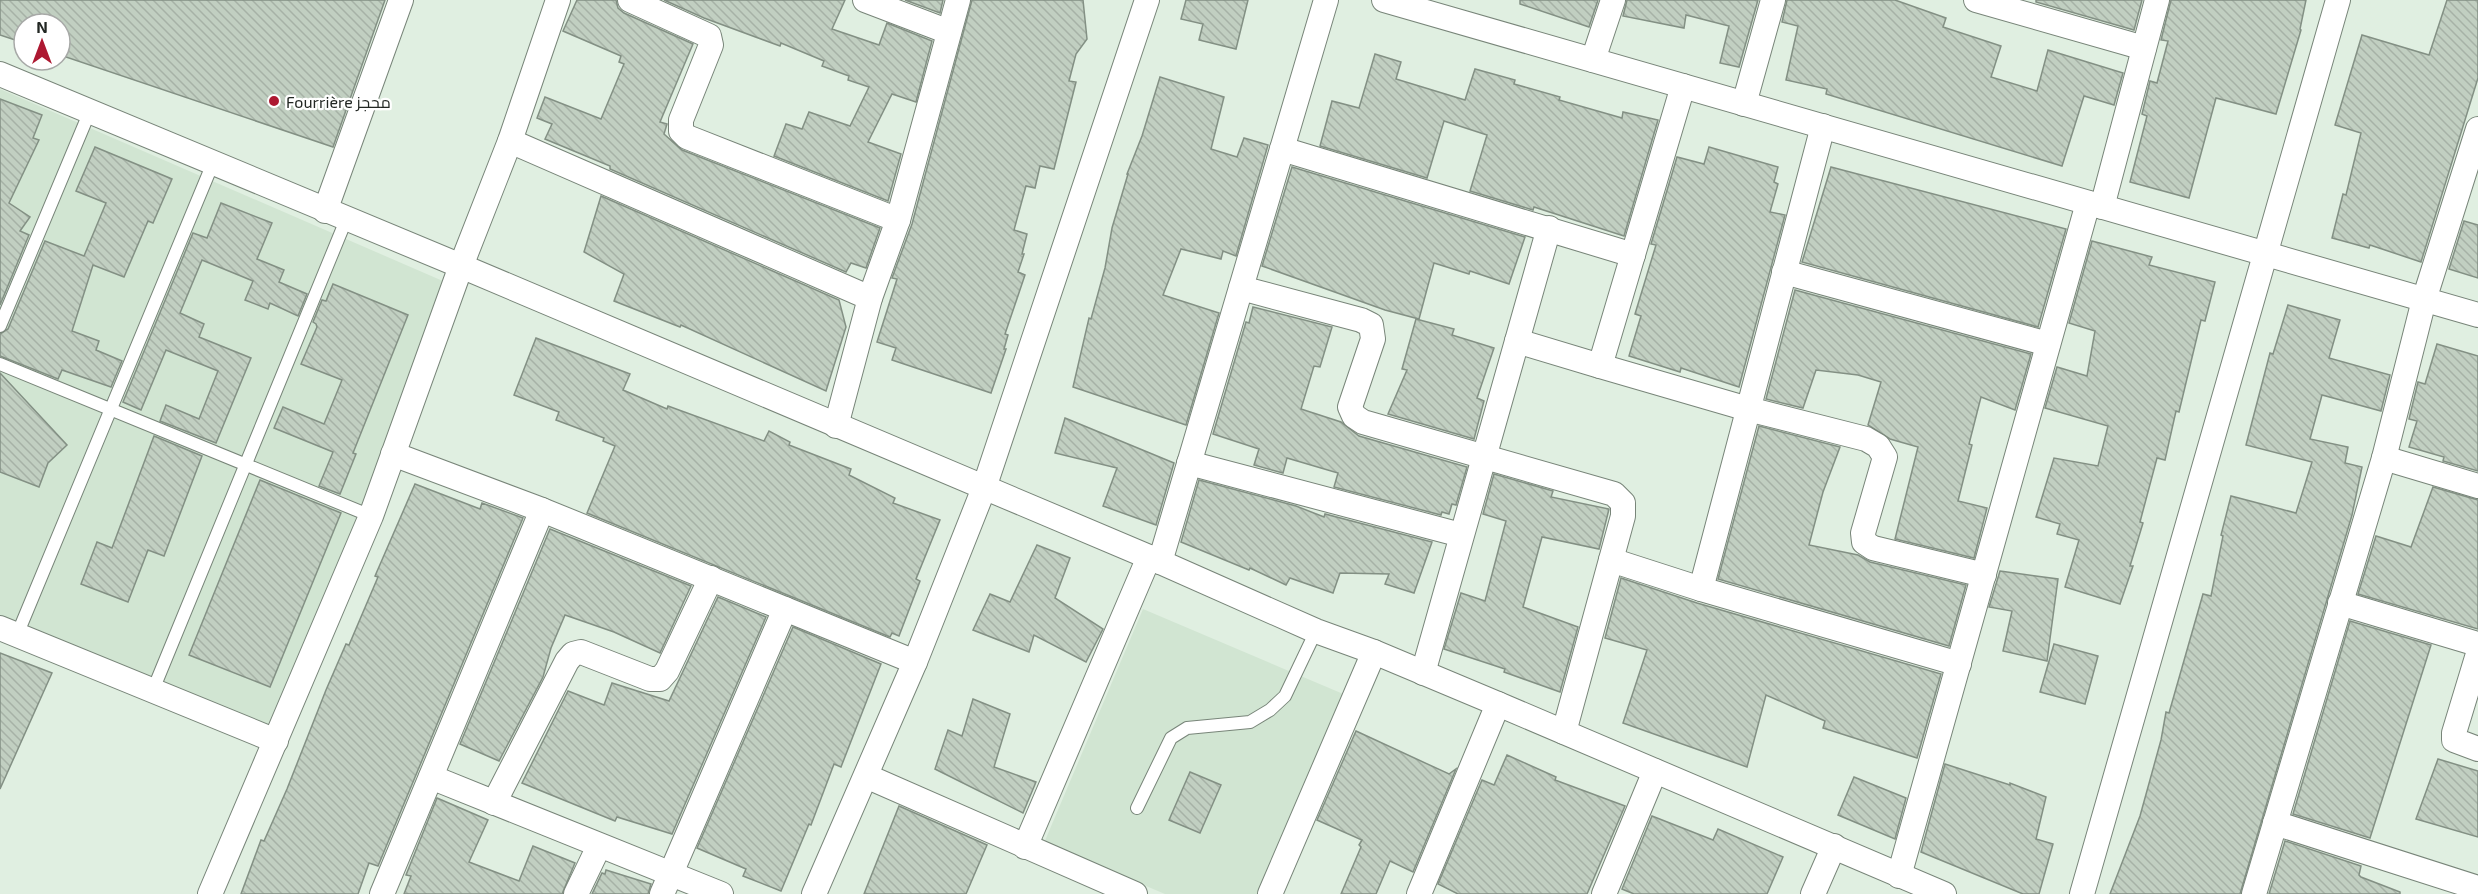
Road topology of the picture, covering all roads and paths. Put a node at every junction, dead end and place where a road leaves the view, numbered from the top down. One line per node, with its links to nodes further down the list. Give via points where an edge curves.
1 (400, 0): 28 (street)
2 (558, 0): 23 (street)
3 (630, 0): 29 (street, via 709,36 711,45 681,120 681,131 687,136)
4 (865, 0): 14 (street)
5 (958, 0): 14 (street)
6 (1147, 0): 53 (street)
7 (1326, 0): 24 (street)
8 (1384, 0): 16 (street)
9 (1613, 0): 16 (street)
10 (1773, 0): 19 (street)
11 (1976, 0): 15 (street)
12 (2157, 0): 15 (street)
13 (2338, 0): 31 (street)
14 (949, 32): 29 (street)
15 (2144, 48): 27 (street)
16 (1593, 60): 18 (street)
17 (0, 74): 20 (street)
18 (1683, 86): 19 (street); 32 (street)
19 (1744, 104): 21 (street)
20 (90, 111): 26 (street); 39 (lane)
21 (1823, 126): 27 (street); 34 (street)
22 (2478, 129): 25 (street)
23 (510, 141): 33 (street); 36 (street)
24 (1282, 148): 30 (street); 35 (street)
25 (2474, 156): 37 (street)
26 (213, 163): 28 (street); 45 (lane)
27 (2095, 205): 31 (street); 41 (street)
28 (336, 215): 33 (street); 51 (lane)
29 (898, 220): 36 (street)
30 (1549, 228): 32 (street); 40 (street)
31 (2265, 254): 37 (street); 100 (street)
32 (1633, 255): 43 (street)
33 (461, 266): 46 (street); 47 (street)
34 (1784, 272): 41 (street); 44 (street)
35 (1241, 288): 48 (street, via 1371,325 1373,339 1350,407 1354,416 1363,422); 50 (street)
36 (870, 298): 46 (street)
37 (2424, 300): 38 (street); 49 (street)
38 (2478, 315)
39 (0, 326)
40 (1517, 341): 43 (street); 48 (street)
41 (2048, 344): 59 (street)
42 (0, 364): 45 (lane)
43 (1600, 366): 44 (street)
44 (1748, 408): 59 (street, via 1866,438 1878,446 1885,458 1863,533 1864,542 1873,548); 61 (street)
45 (110, 410): 51 (lane); 64 (lane)
46 (836, 426): 53 (street)
47 (393, 454): 54 (street); 55 (street)
48 (1484, 457): 56 (street); 58 (street, via 1614,494 1623,503 1623,516)
49 (2384, 458): 52 (street); 62 (street)
50 (1189, 464): 56 (street); 57 (street)
51 (245, 465): 55 (lane); 72 (lane)
52 (2478, 486)
53 (984, 488): 57 (street); 69 (street)
54 (542, 510): 60 (street); 79 (street)
55 (371, 516): 75 (street)
56 (1461, 536): 71 (street)
57 (1154, 560): 65 (street); 85 (street)
58 (1611, 560): 61 (street); 74 (street)
59 (1984, 575): 70 (street)
60 (711, 578): 63 (street); 80 (street, via 660,679 650,679 581,652 573,654)
61 (1701, 589): 70 (street)
62 (2340, 603): 66 (street, via 2474,643); 82 (street)
63 (785, 609): 69 (street); 87 (street)
64 (8, 631): 72 (street)
65 (1317, 631): 67 (street); 81 (lane, via 1285,696 1270,711 1250,723 1187,728 1171,738)
66 (2478, 649)
67 (1374, 652): 71 (street); 95 (street)
68 (2478, 654): 76 (street, via 2454,733 2454,740)
69 (915, 662): 78 (street)
70 (1959, 664): 86 (street)
71 (1423, 673): 73 (street)
72 (153, 690): 75 (street)
73 (1498, 704): 74 (street); 96 (street)
74 (1564, 732): 77 (street)
75 (276, 741): 89 (street)
76 (2478, 749)
77 (1655, 771): 84 (street); 97 (street)
78 (866, 776): 85 (street); 93 (street)
79 (431, 777): 80 (street); 90 (street)
80 (494, 803): 83 (street)
81 (1137, 808)
82 (2275, 823): 88 (street); 101 (street)
83 (599, 846): 87 (street); 91 (street)
84 (1834, 846): 86 (street); 98 (street)
85 (1025, 847): 94 (street)
86 (1899, 876): 99 (street)
87 (667, 884): 92 (street)
88 (2478, 888)
89 (210, 894)
90 (382, 894)
91 (576, 894)
92 (721, 894)
93 (814, 894)
94 (1136, 894)
95 (1270, 894)
96 (1419, 894)
97 (1604, 894)
98 (1813, 894)
99 (1944, 894)
100 (2082, 894)
101 (2254, 894)

